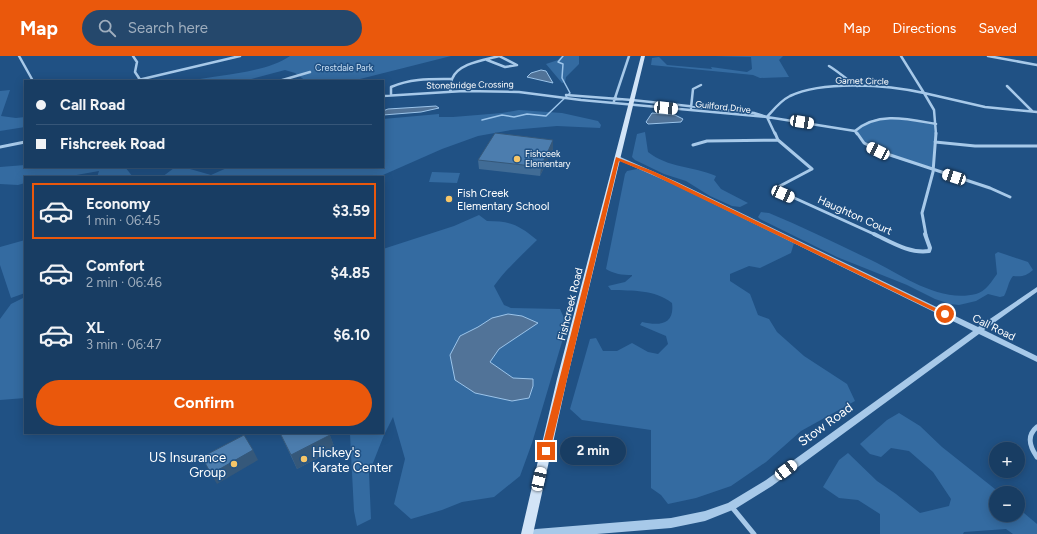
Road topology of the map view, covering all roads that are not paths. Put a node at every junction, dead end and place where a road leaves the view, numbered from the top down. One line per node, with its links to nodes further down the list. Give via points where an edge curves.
1 (19, 56): 14 (street)
2 (132, 56): 15 (street, via 138,62 135,72)
3 (240, 56): 15 (street)
4 (499, 56): 9 (street); 9 (street, via 517,65 504,67)
5 (629, 56): 25 (street)
6 (643, 56): 27 (main road, Fishcreek Road)
7 (902, 56): 21 (street)
8 (988, 56): 10 (street)
9 (487, 60): 13 (street, via 470,64 456,72)
10 (1037, 65)
11 (829, 66): 18 (street)
12 (310, 72): 16 (street)
13 (452, 79): 20 (street); 22 (street, via 404,81 391,87)
14 (32, 80)
15 (140, 80)
16 (282, 80)
17 (701, 85): 28 (street, via 693,89)
18 (857, 86): 21 (street, Garnet Circle); 32 (street, Garnet Circle, via 798,93 783,101)
19 (1007, 86): 30 (street)
20 (450, 92): 22 (street, Stonebridge Crossing); 24 (street, Stonebridge Crossing, via 519,92)
21 (925, 94): 30 (street, Garnet Circle, via 984,106); 33 (street, via 935,112)
22 (391, 95): 23 (street, Stonebridge Crossing)
23 (384, 96)
24 (569, 96): 25 (street, Stonebridge Crossing); 26 (street, Stonebridge Crossing)
25 (616, 98): 26 (street); 27 (street, Stonebridge Crossing)
26 (613, 102): 27 (street, Stonebridge Crossing)
27 (631, 102): 28 (street, Guilford Drive); 29 (street, Guilford Drive); 41 (main road, Fishcreek Road)
28 (691, 106): 29 (street); 32 (street, Guilford Drive, via 754,113)
29 (691, 110): 32 (street, Guilford Drive)
30 (1033, 112): 31 (street, Garnet Circle)
31 (1037, 112)
32 (767, 117): 34 (street, Guilford Drive); 35 (street)
33 (936, 124): 34 (street, via 876,119 860,125); 37 (street)
34 (855, 131): 42 (street, via 870,147)
35 (778, 140): 38 (street, via 707,141); 42 (street, Haughton Court, via 812,169 778,187 783,194 910,250 922,252 929,251 930,248 921,214)
36 (24, 142): 40 (street)
37 (935, 142): 39 (street, via 973,146); 42 (street)
38 (693, 145)
39 (1037, 146)
40 (0, 147)
41 (618, 158): 45 (street, Call Road, via 669,180); 50 (main road, Fishcreek Road)
42 (933, 170): 43 (street)
43 (1010, 197)
44 (1037, 289): 45 (street, Stow Road)
45 (979, 330): 46 (street, Call Road); 49 (street, Stow Road, via 769,483)
46 (1037, 359)
47 (1037, 427): 48 (street, via 1029,438 1030,447)
48 (1037, 458)
49 (731, 506): 51 (street, Stow Road, via 705,516 671,523); 52 (street)
50 (526, 534)
51 (536, 534)
52 (754, 534)

